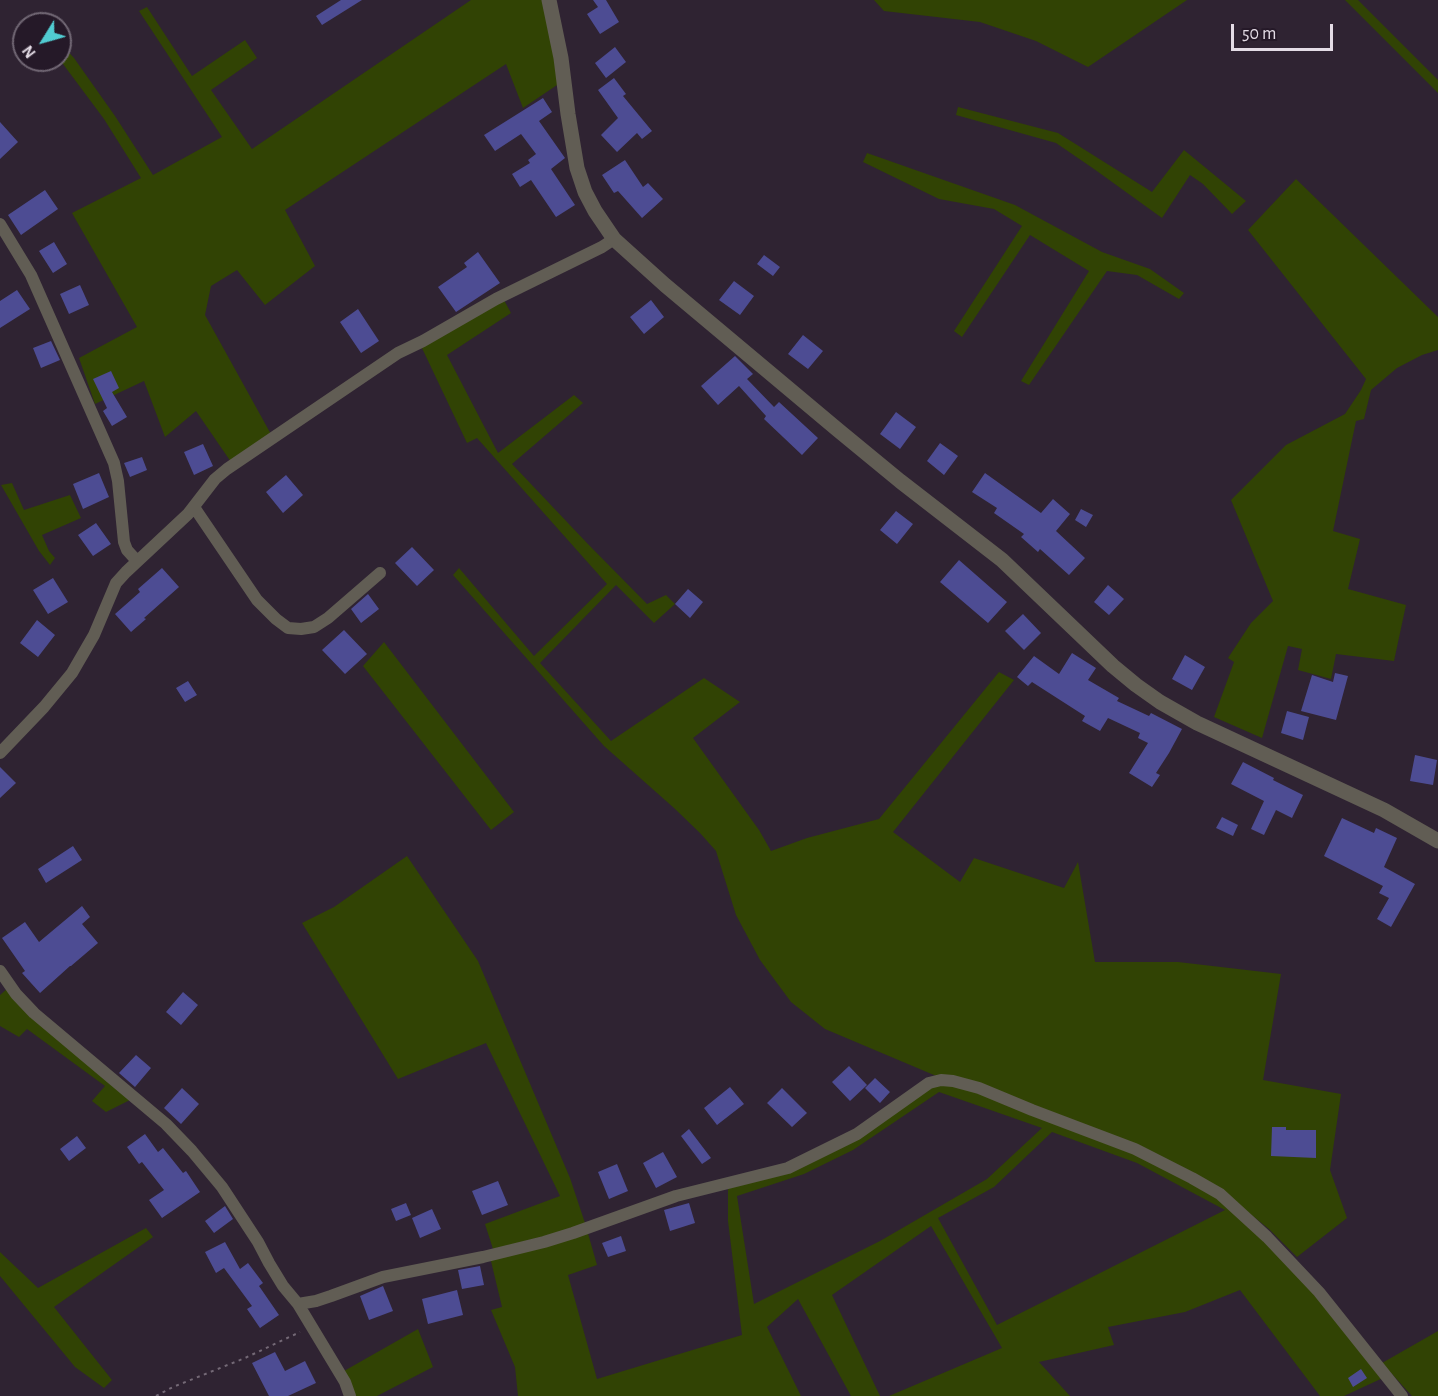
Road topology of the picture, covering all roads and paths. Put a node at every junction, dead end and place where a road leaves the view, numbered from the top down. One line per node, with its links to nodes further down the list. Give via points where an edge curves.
1 (549, 0): 3 (street, via 577,168 595,212)
2 (0, 224): 5 (street, via 31,275 114,463 124,542)
3 (614, 238): 4 (street, via 398,353 227,469); 8 (street, via 838,430 1002,560 1136,685 1197,723 1384,810)
4 (194, 507): 5 (street); 6 (street, via 257,600 288,628 314,627)
5 (137, 561): 7 (street, via 116,583 94,635 72,673)
6 (381, 573)
7 (0, 753)
8 (1438, 841)
9 (0, 971): 10 (street, via 34,1013 192,1150 242,1215 283,1286)
10 (298, 1304): 11 (street); 14 (street, via 383,1277 544,1242 676,1196 788,1168 857,1134 929,1083 953,1081 1135,1149 1220,1194 1319,1292)
11 (311, 1327): 12 (path); 13 (street)
12 (156, 1396)
13 (350, 1396)
14 (1402, 1396)

